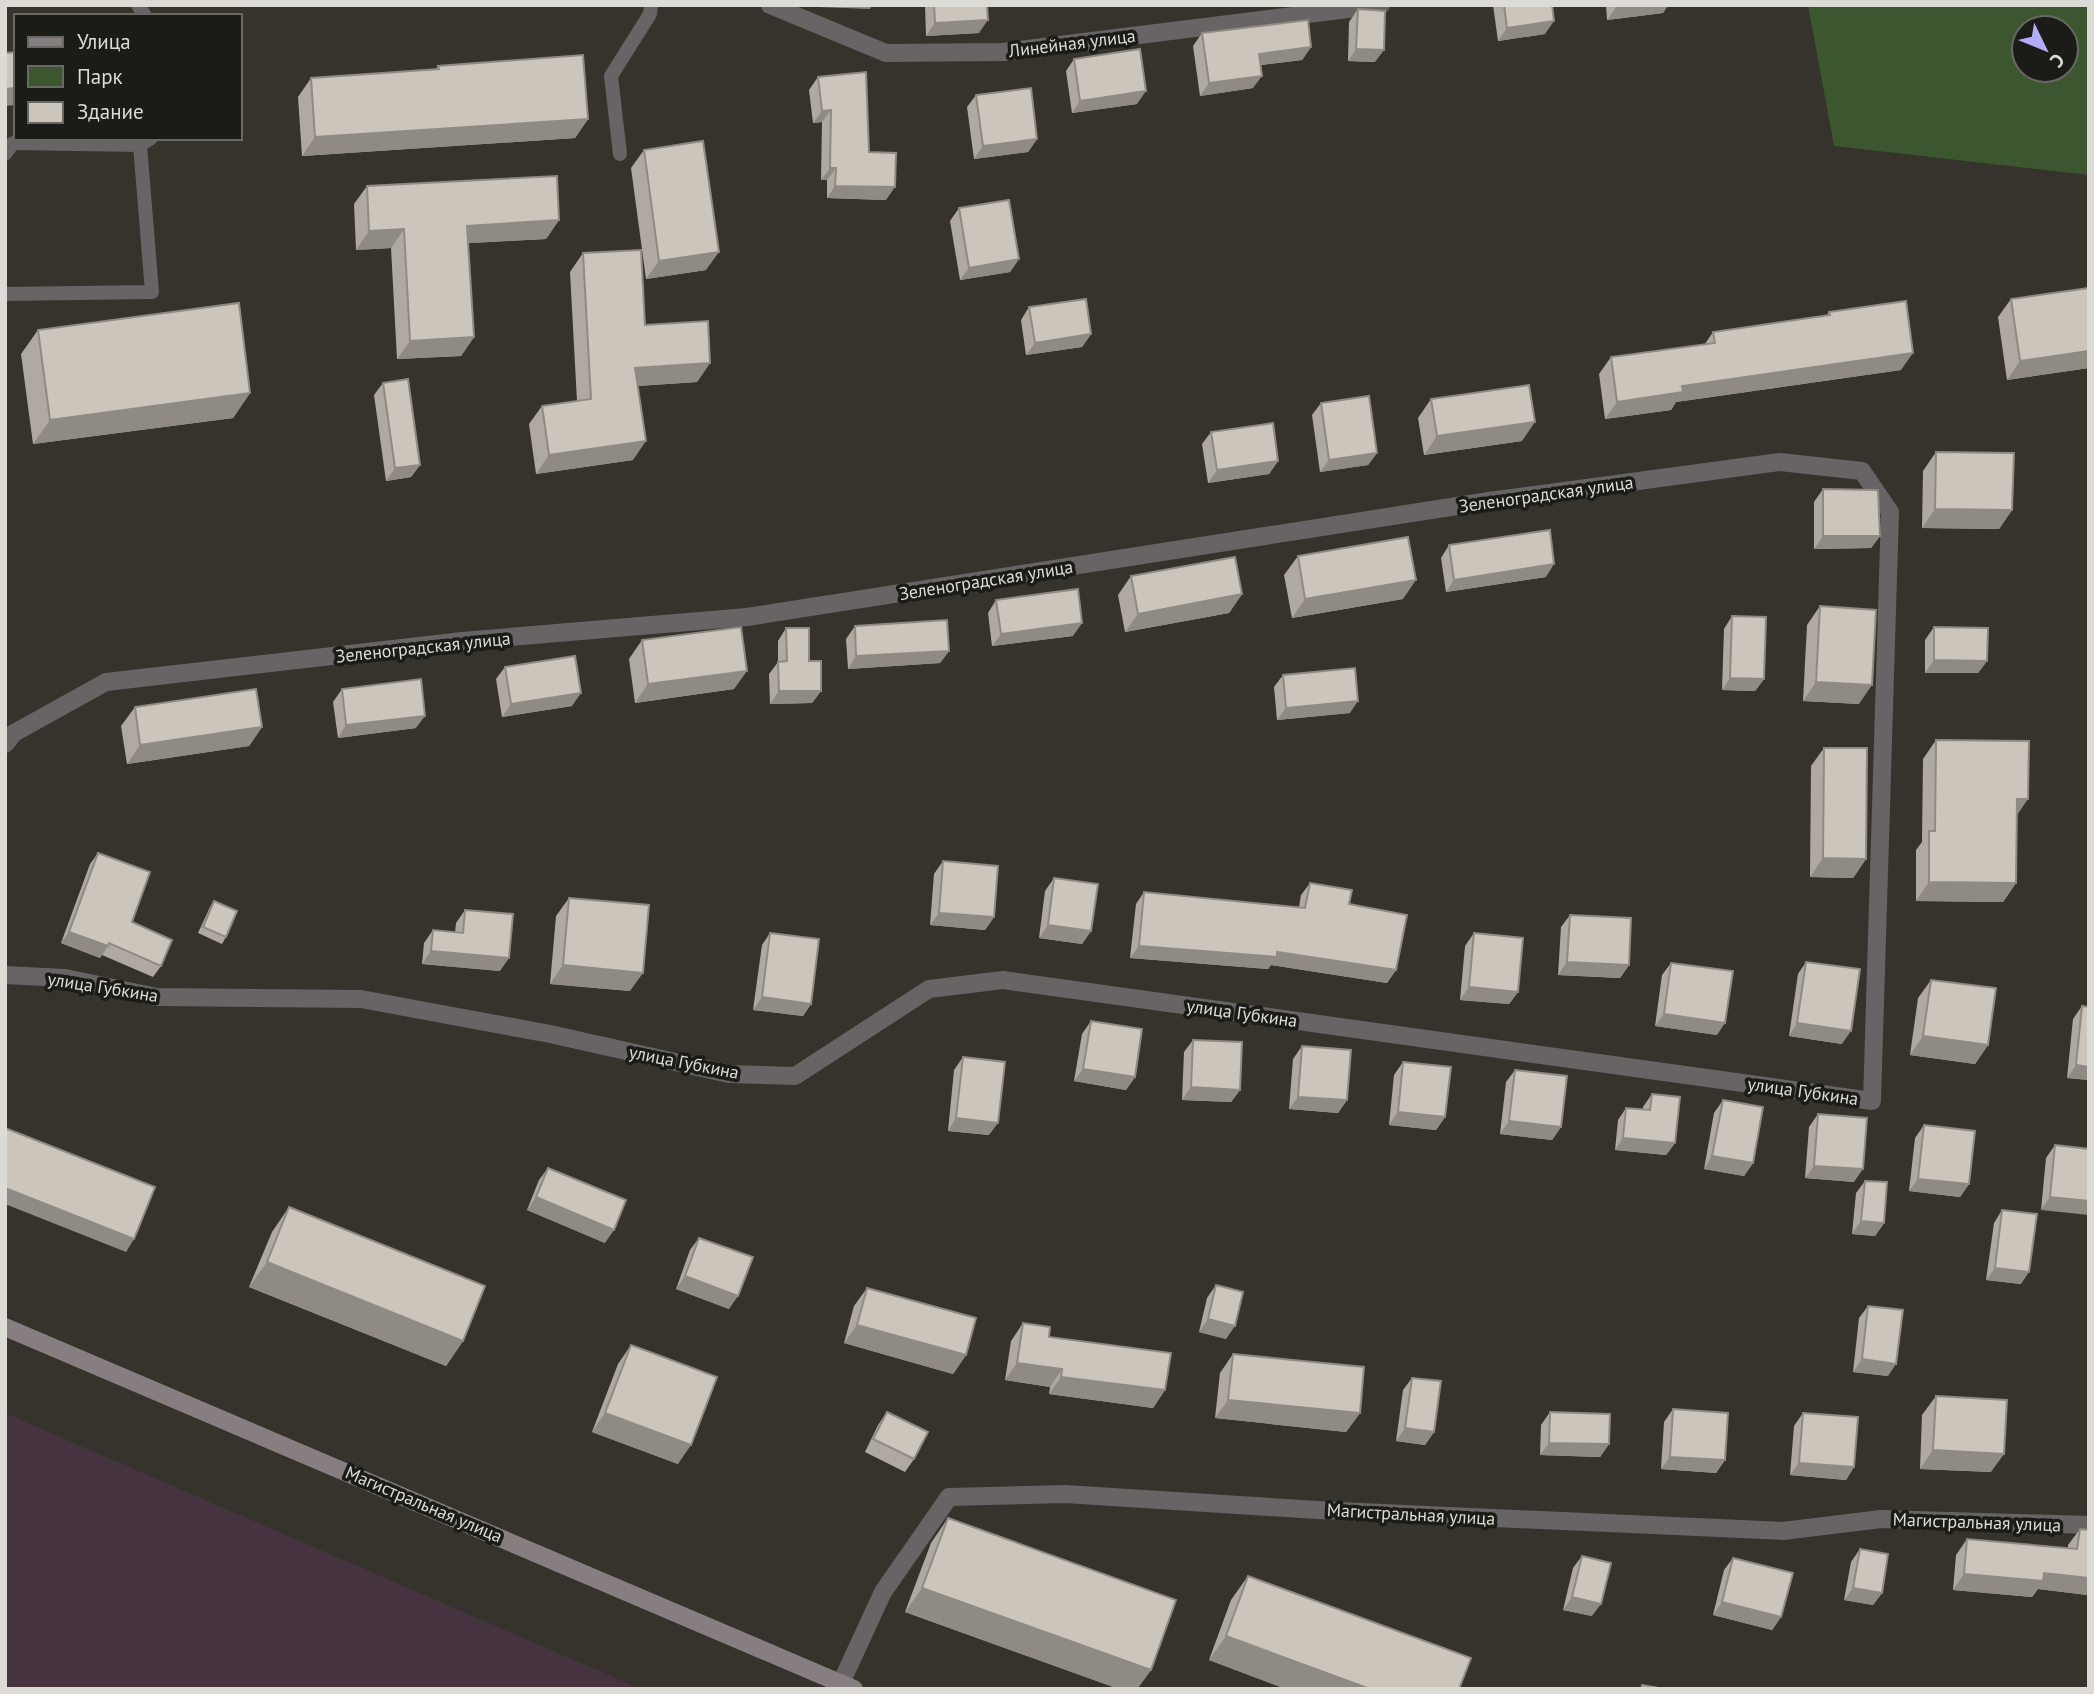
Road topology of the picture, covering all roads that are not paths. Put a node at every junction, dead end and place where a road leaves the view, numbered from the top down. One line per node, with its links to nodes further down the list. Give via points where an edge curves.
1 (651, 5): 6 (lane, via 650,14 611,76)
2 (770, 5): 3 (street, Линейная улица, via 886,52 1003,52)
3 (1381, 5)
4 (145, 141): 5 (lane, via 13,143); 7 (lane, via 152,292)
5 (5, 154)
6 (620, 154)
7 (5, 294)
8 (1862, 471): 9 (street, Зеленоградская улица, via 1780,462 1489,501 747,617 462,641 106,682 14,733); 10 (street, улица Губкина, via 1890,512 1872,1101 1003,980 929,989 795,1076 729,1074 361,999 157,997 65,978)
9 (5, 744)
10 (5, 975)
11 (5, 1327): 13 (main road, Магистральная улица)
12 (2089, 1525): 13 (street, Магистральная улица, via 1881,1519 1783,1531 1065,1494 949,1497 883,1592)
13 (848, 1686)

